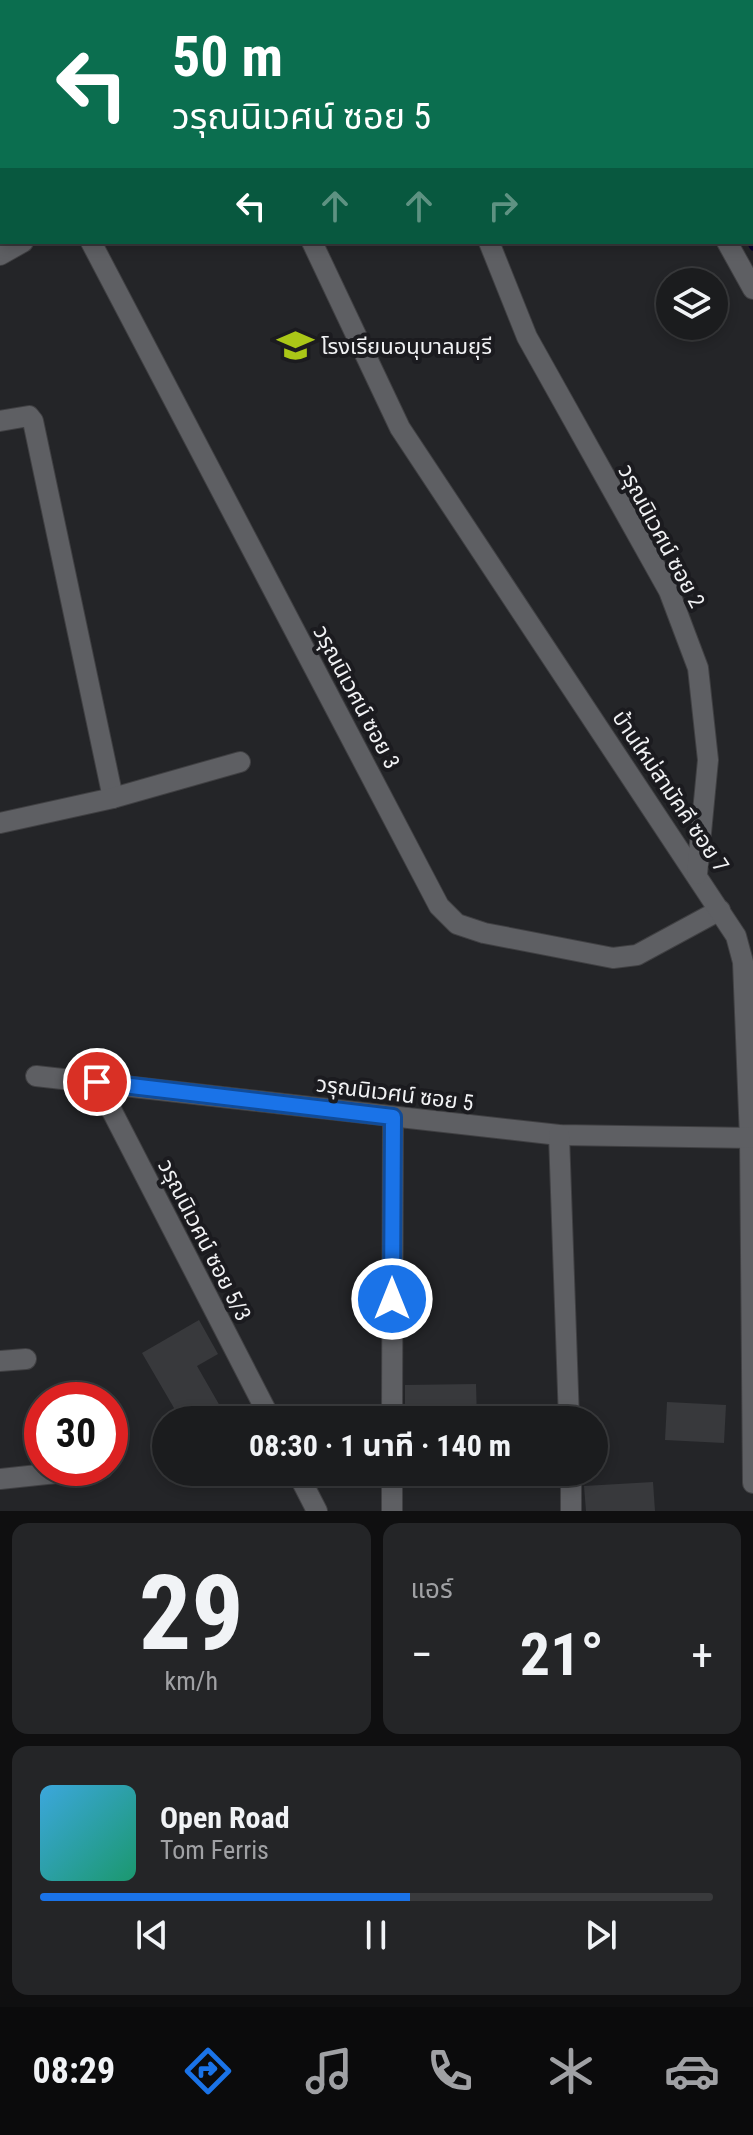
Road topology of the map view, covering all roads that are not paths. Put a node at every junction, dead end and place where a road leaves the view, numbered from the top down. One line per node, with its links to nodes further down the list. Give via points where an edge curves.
1 (19, 244): 6 (street)
2 (92, 244): 13 (street, วรุณนิเวศน์ ซอย 3, via 439,906 457,924 484,933 613,958 637,955)
3 (313, 244): 12 (street, บ้านใหม่สามัคคี ซอย 7, via 400,428)
4 (490, 244): 12 (street, วรุณนิเวศน์ ซอย 2, via 527,337 669,591 698,668 708,760)
5 (728, 244): 7 (street)
6 (0, 255)
7 (753, 289)
8 (0, 421): 10 (street, via 29,416 33,421)
9 (240, 762): 10 (street)
10 (113, 798): 11 (street)
11 (0, 823)
12 (697, 874): 13 (street, บ้านใหม่สามัคคี ซอย 7)
13 (720, 910): 14 (street, บ้านใหม่สามัคคี ซอย 7, via 736,936 743,962)
14 (750, 1055): 19 (street, บ้านใหม่สามัคคี ซอย 7)
15 (36, 1076): 16 (street, วรุณนิเวศน์ ซอย 5)
16 (97, 1082): 17 (street, วรุณนิเวศน์ ซอย 5); 22 (street, วรุณนิเวศน์ ซอย 5/3)
17 (393, 1117): 18 (street, วรุณนิเวศน์ ซอย 5); 23 (street)
18 (559, 1135): 19 (street, วรุณนิเวศน์ ซอย 5); 24 (street)
19 (752, 1138): 27 (street, บ้านใหม่สามัคคี ซอย 7)
20 (26, 1359): 21 (street)
21 (0, 1361)
22 (264, 1406)
23 (392, 1406)
24 (569, 1406)
25 (24, 1476): 26 (street)
26 (0, 1479)
27 (753, 1483)
28 (304, 1486): 31 (street)
29 (392, 1486): 32 (street)
30 (571, 1486): 33 (street)
31 (317, 1511)
32 (392, 1511)
33 (571, 1511)

